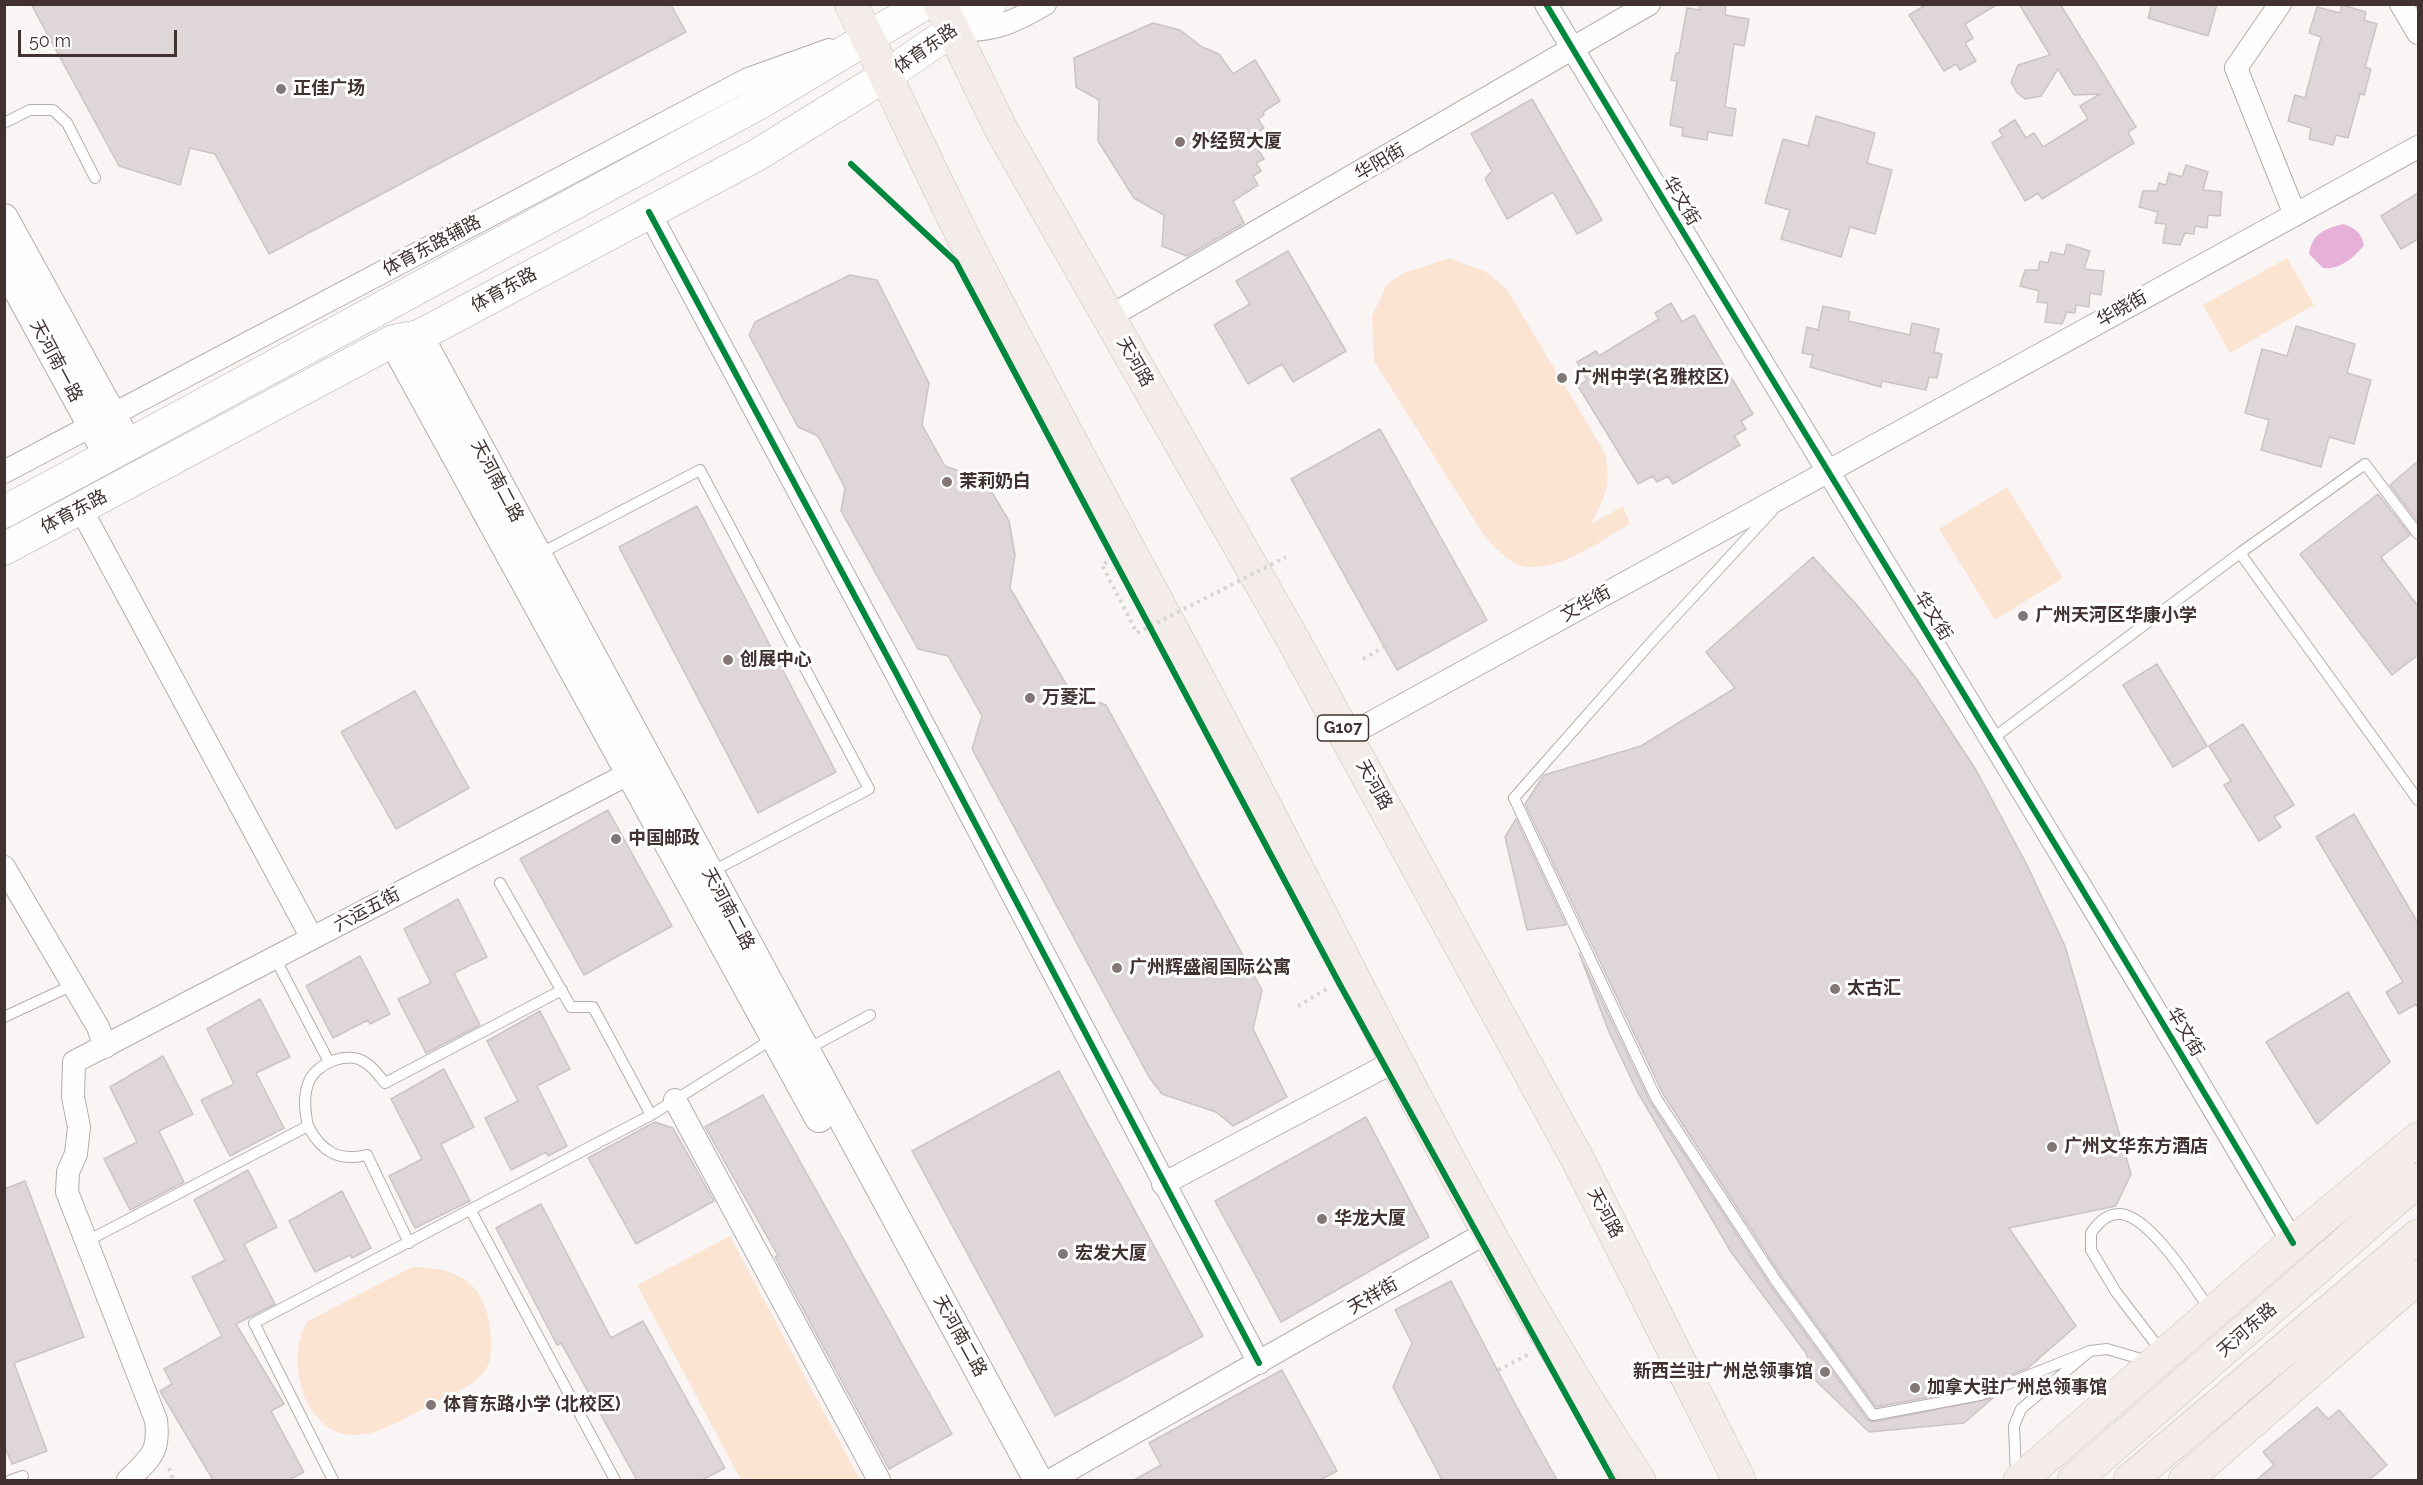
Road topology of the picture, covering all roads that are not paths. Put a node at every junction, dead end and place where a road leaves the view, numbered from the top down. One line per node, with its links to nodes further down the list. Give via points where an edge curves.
1 (851, 4): 11 (highway)
2 (924, 4): 11 (main road, 体育东路)
3 (990, 4): 9 (main road, 体育东路)
4 (1045, 4): 9 (street, via 998,28 978,32)
5 (1546, 4): 12 (street, 华文街)
6 (1649, 4): 12 (street, 华阳街)
7 (2280, 4): 18 (street, via 2236,68)
8 (2401, 4): 10 (street)
9 (946, 17): 13 (main road, 体育东路); 21 (highway, 天河路 / G107, via 995,119)
10 (2418, 33)
11 (868, 38): 13 (highway); 23 (street, 体育东路辅路, via 748,80); 24 (main road, 体育东路, via 758,104)
12 (1574, 51): 21 (street, 华阳街); 25 (street, 华文街)
13 (887, 75): 17 (main road, 体育东路, via 758,154); 49 (highway, via 976,261)
14 (4, 123): 16 (lane, via 30,110 53,110 67,123)
15 (2418, 147): 18 (street, 华晓街)
16 (95, 178)
17 (649, 212): 22 (main road, 体育东路); 56 (street)
18 (2295, 214): 25 (street, 华晓街)
19 (4, 218): 23 (street)
20 (4, 265): 23 (street, 天河南一路)
21 (1109, 317): 34 (highway, 天河路 / G107)
22 (406, 338): 28 (main road, 体育东路); 33 (street, 天河南二路)
23 (102, 421): 24 (street); 26 (street, 体育东路辅路)
24 (119, 451): 29 (main road, 体育东路)
25 (1826, 471): 27 (street, 文华街); 35 (street, 华文街)
26 (4, 472)
27 (1790, 491): 34 (street, 文华街); 65 (lane, via 1514,798 1656,1098 1776,1281 1873,1415 1980,1395)
28 (81, 508): 31 (main road, 体育东路); 41 (street)
29 (4, 512)
30 (2418, 534): 32 (lane, via 2365,464)
31 (4, 549)
32 (2240, 553): 35 (lane); 37 (lane)
33 (527, 560): 36 (street, 天河南二路); 39 (street, 天河南二路); 39 (lane, via 700,470 869,789)
34 (1347, 736): 68 (highway, 天河路 / G107, via 1590,1183)
35 (1992, 739): 62 (street, 华文街)
36 (630, 773): 39 (street, 天河南二路); 41 (street, 六运五街)
37 (2418, 800)
38 (4, 867): 43 (street)
39 (699, 878): 48 (street, 天河南二路)
40 (500, 883): 44 (lane)
41 (312, 938): 42 (street, 六运五街)
42 (275, 958): 47 (street, 六运五街); 50 (lane)
43 (73, 985): 46 (lane); 47 (street)
44 (562, 990): 50 (lane, via 385,1083 366,1062 343,1057); 52 (lane, via 571,1007 593,1007)
45 (870, 1015): 48 (lane)
46 (4, 1017)
47 (105, 1047): 60 (street, 六运五街, via 74,1062 73,1097 79,1127 67,1192)
48 (789, 1050): 51 (lane); 75 (street, 天河南二路); 76 (street, 天河南二路)
49 (1397, 1060): 56 (street); 58 (highway)
50 (329, 1062): 53 (lane, via 308,1083 304,1106)
51 (675, 1100): 52 (lane); 74 (street)
52 (651, 1115): 57 (lane)
53 (308, 1126): 60 (lane); 61 (lane, via 315,1141 333,1156 367,1155)
54 (2418, 1139): 62 (highway)
55 (2418, 1180): 82 (highway, 天河东路)
56 (1163, 1184): 67 (street)
57 (471, 1211): 61 (lane); 73 (lane)
58 (1489, 1231): 67 (street, 天祥街); 78 (highway, via 1570,1374)
59 (2418, 1236): 83 (highway)
60 (87, 1241): 71 (street, via 156,1420 158,1440 151,1456)
61 (409, 1243): 72 (lane, via 254,1323)
62 (2294, 1243): 64 (highway)
63 (2418, 1277): 84 (highway)
64 (2213, 1314): 66 (highway); 66 (lane, via 2140,1222 2120,1214 2102,1219 2091,1233 2091,1250)
65 (2090, 1351): 66 (lane, via 2107,1350); 81 (lane, via 2021,1409 2014,1426)
66 (2161, 1360): 81 (highway)
67 (1259, 1363): 77 (street, 天祥街)
68 (1716, 1436): 79 (highway, 天河路 / G107); 80 (highway)
69 (23, 1476): 70 (lane)
70 (12, 1480)
71 (128, 1480)
72 (333, 1480)
73 (615, 1480)
74 (879, 1480)
75 (1016, 1480)
76 (1038, 1480)
77 (1051, 1480)
78 (1639, 1480)
79 (1739, 1480)
80 (1760, 1480)
81 (2018, 1480)
82 (2074, 1480)
83 (2130, 1480)
84 (2185, 1480)

